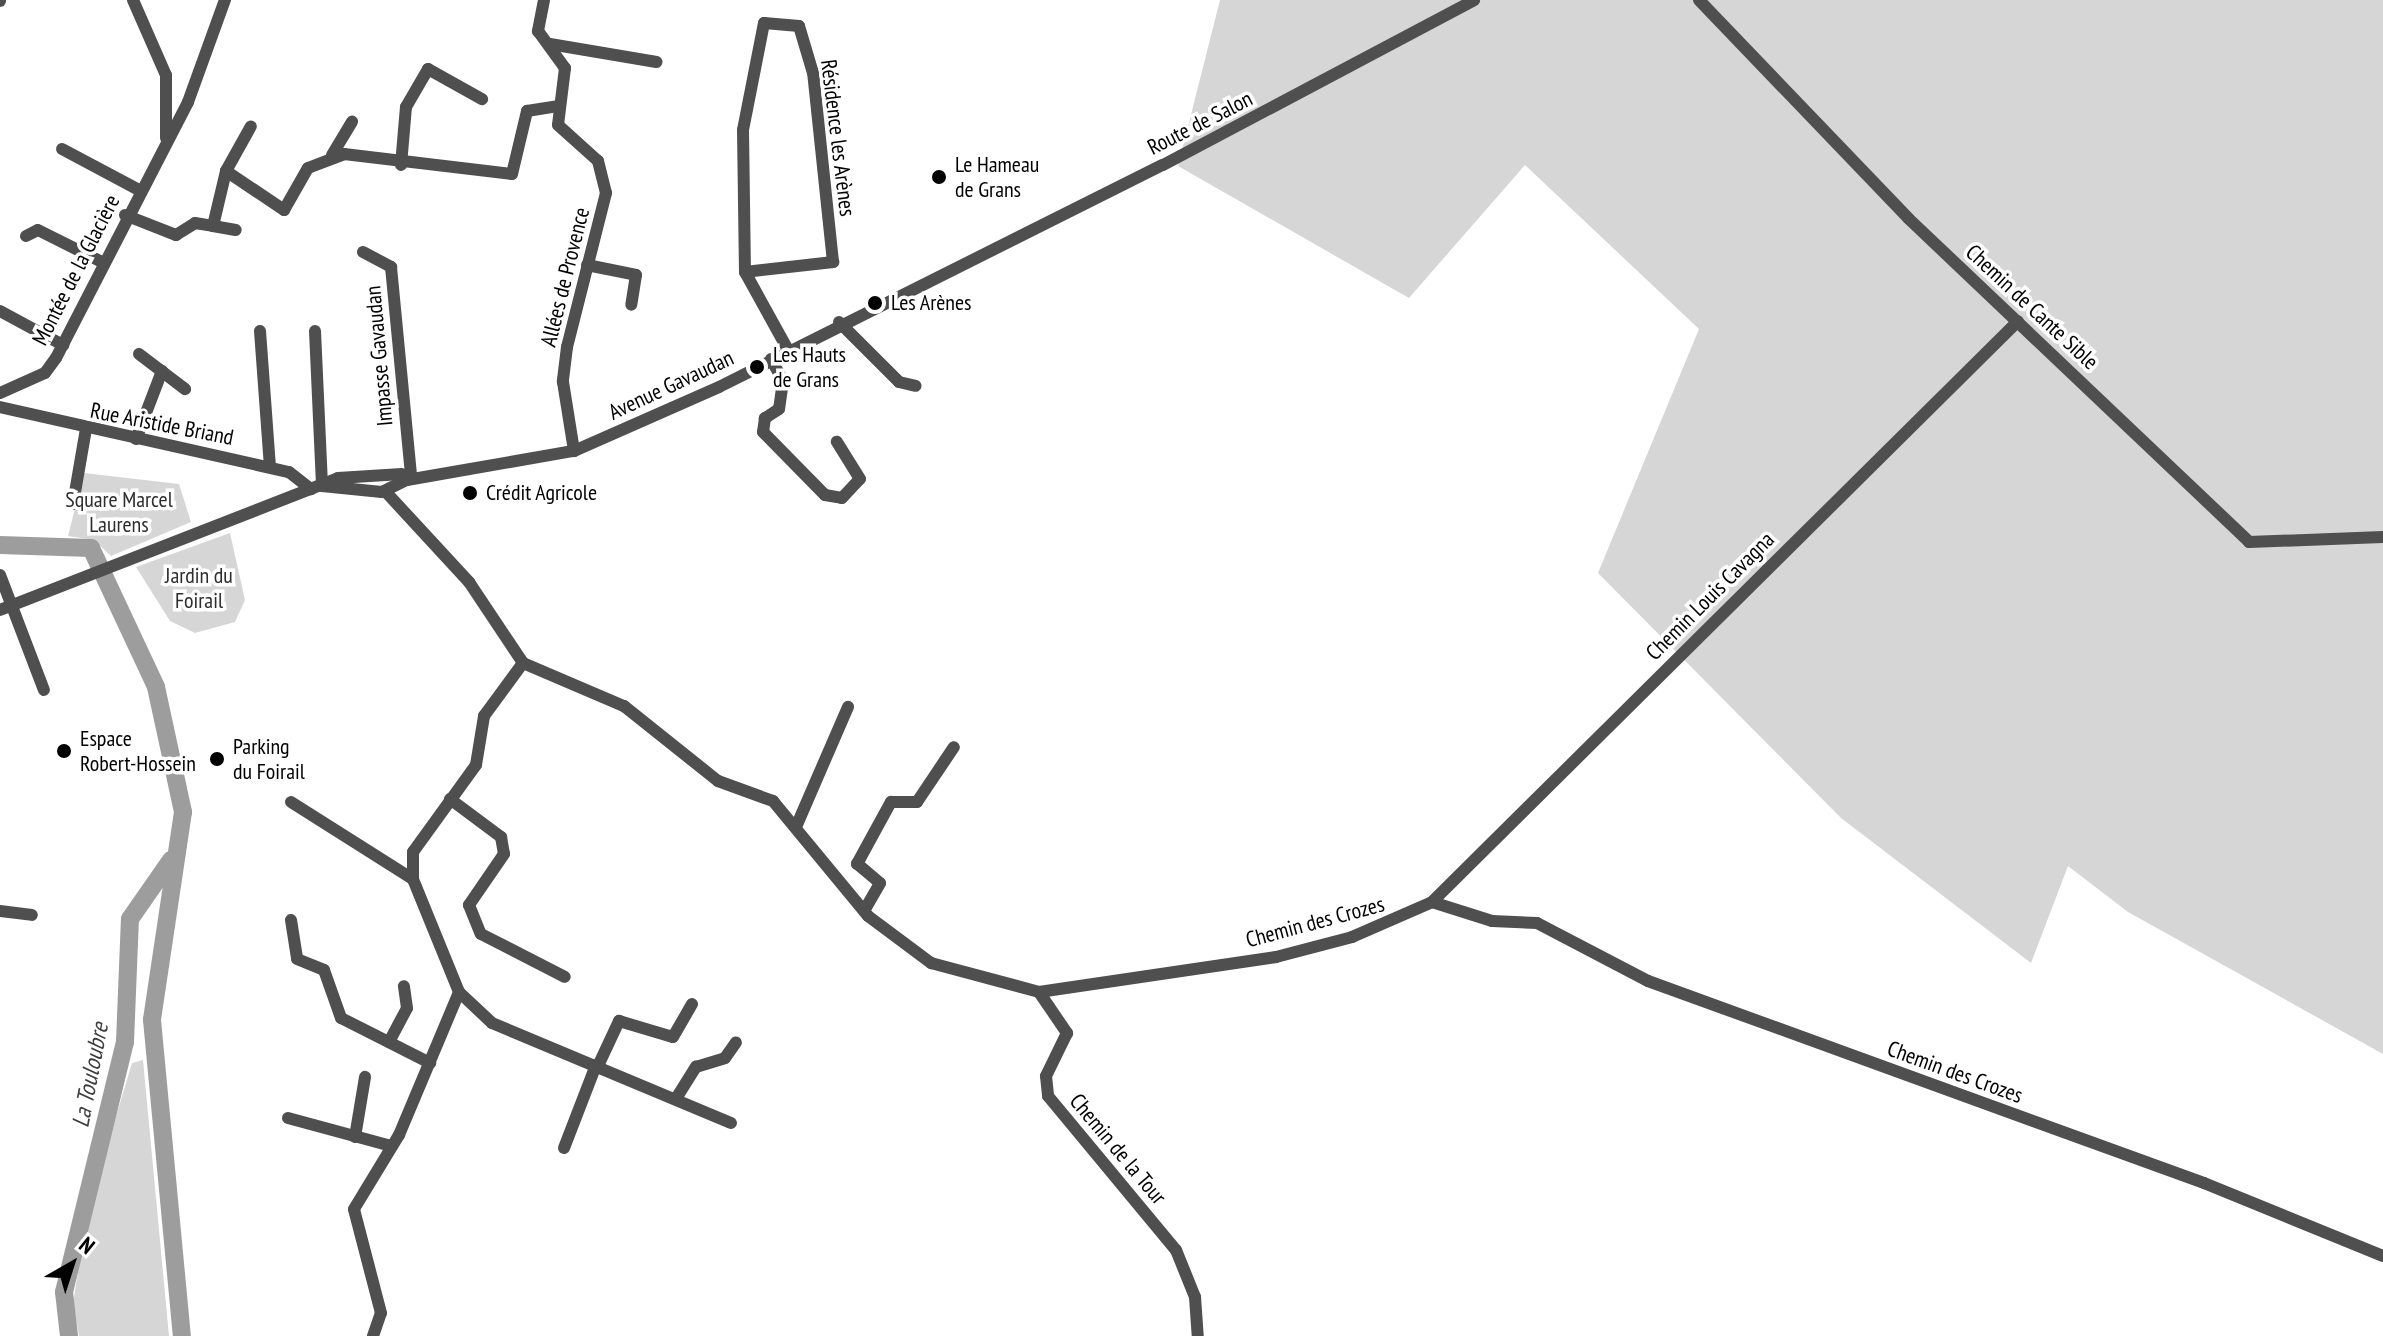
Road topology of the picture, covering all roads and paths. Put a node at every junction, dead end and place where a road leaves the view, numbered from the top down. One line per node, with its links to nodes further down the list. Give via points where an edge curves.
1 (133, 0): 12 (street, via 166,75)
2 (225, 0): 12 (street, Montée de la Glacière, via 188,102)
3 (544, 0): 6 (street, via 538,24)
4 (1474, 0): 26 (street, Route de Salon)
5 (1699, 0): 29 (street, Chemin de Cante Sible, via 1834,144)
6 (546, 44): 7 (street); 9 (street, via 565,68)
7 (656, 62)
8 (482, 99): 15 (street, via 428,69 406,107)
9 (558, 106): 15 (street, via 527,111 512,174); 24 (street, Allées de Provence, via 565,135 603,169 606,193)
10 (352, 122): 14 (street)
11 (251, 126): 16 (street)
12 (166, 141): 17 (street, Montée de la Glacière)
13 (62, 149): 17 (street)
14 (332, 155): 15 (street); 16 (street, via 308,168 284,210)
15 (401, 165)
16 (226, 171): 19 (street)
17 (139, 190): 18 (street, Montée de la Glacière)
18 (125, 215): 19 (street, via 176,235 195,223); 23 (street, Montée de la Glacière)
19 (213, 226): 21 (street)
20 (36, 229): 23 (street)
21 (236, 230)
22 (363, 252): 47 (street, Impasse Gavaudan, via 391,267)
23 (100, 261): 33 (street, Montée de la Glacière)
24 (587, 265): 27 (street, via 636,275); 45 (street, Allées de Provence, via 563,382)
25 (745, 272): 25 (street, Résidence les Arènes, via 833,262 813,73 799,26 764,23 743,130); 34 (street, Résidence les Arènes)
26 (940, 274): 30 (street, Avenue Gavaudan)
27 (631, 305)
28 (0, 311): 33 (street)
29 (2018, 321): 52 (street, Chemin de Cante Sible, via 2249,542); 63 (street, Chemin Louis Cavagna)
30 (839, 322): 34 (street, Avenue Gavaudan); 38 (street, via 899,382)
31 (260, 331): 46 (street)
32 (315, 331): 50 (street)
33 (63, 345): 40 (street, Montée de la Glacière, via 45,373)
34 (788, 350): 36 (street, Avenue Gavaudan)
35 (139, 354): 37 (street)
36 (771, 359): 44 (street, via 783,381 779,409 765,418 763,432 825,495 842,498 860,479); 45 (street, Avenue Gavaudan)
37 (162, 371): 39 (street); 43 (street)
38 (916, 386)
39 (185, 389)
40 (0, 393)
41 (0, 407): 42 (street, Rue Aristide Briand)
42 (86, 429): 43 (street, Rue Aristide Briand); 51 (street)
43 (136, 439): 46 (street, Rue Aristide Briand)
44 (837, 442)
45 (574, 451): 48 (street, Avenue Gavaudan)
46 (270, 467): 50 (street, Rue Aristide Briand)
47 (411, 473): 48 (street, Avenue Gavaudan); 49 (street, Avenue Gavaudan)
48 (449, 475): 49 (street, Avenue Gavaudan)
49 (382, 484): 50 (street); 55 (street, via 469,582)
50 (316, 488): 54 (street)
51 (73, 504)
52 (2383, 537)
53 (0, 575): 54 (street)
54 (6, 608): 56 (street)
55 (523, 663): 59 (street, via 484,716 476,765); 61 (street, Chemin des Crozes, via 624,706 718,781 773,801)
56 (44, 690)
57 (848, 707): 61 (street)
58 (954, 747): 65 (street, via 917,802 891,802 877,827 857,864 880,883)
59 (450, 799): 62 (street, via 413,852); 68 (street, via 501,837 504,854 469,905 481,934)
60 (291, 802): 62 (street)
61 (796, 827): 65 (street, Chemin des Crozes)
62 (413, 879): 70 (street)
63 (1432, 902): 71 (street, Chemin des Crozes, via 1352,937 1276,957); 84 (street, Chemin des Crozes, via 1492,921 1537,923 1648,981 2204,1183)
64 (0, 911): 66 (street)
65 (864, 911): 71 (street, Chemin des Crozes, via 948,972)
66 (32, 915)
67 (291, 920): 73 (street, via 297,959 324,970 341,1018)
68 (565, 977)
69 (404, 986): 73 (street, via 407,1008)
70 (459, 992): 75 (street); 76 (street, via 492,1023)
71 (1039, 992): 86 (street, Chemin de la Tour, via 1067,1033 1046,1076 1048,1096 1176,1250 1195,1297)
72 (692, 1004): 76 (street, via 673,1037 619,1021)
73 (389, 1042): 75 (street)
74 (736, 1042): 78 (street, via 725,1058 696,1067)
75 (430, 1063): 82 (street)
76 (597, 1066): 78 (street); 83 (street)
77 (365, 1077): 81 (street)
78 (677, 1097): 80 (street)
79 (288, 1118): 81 (street)
80 (731, 1123)
81 (355, 1137): 82 (street)
82 (391, 1146): 85 (street, via 354,1209 381,1313)
83 (564, 1148)
84 (2383, 1256)
85 (373, 1336)
86 (1198, 1336)

